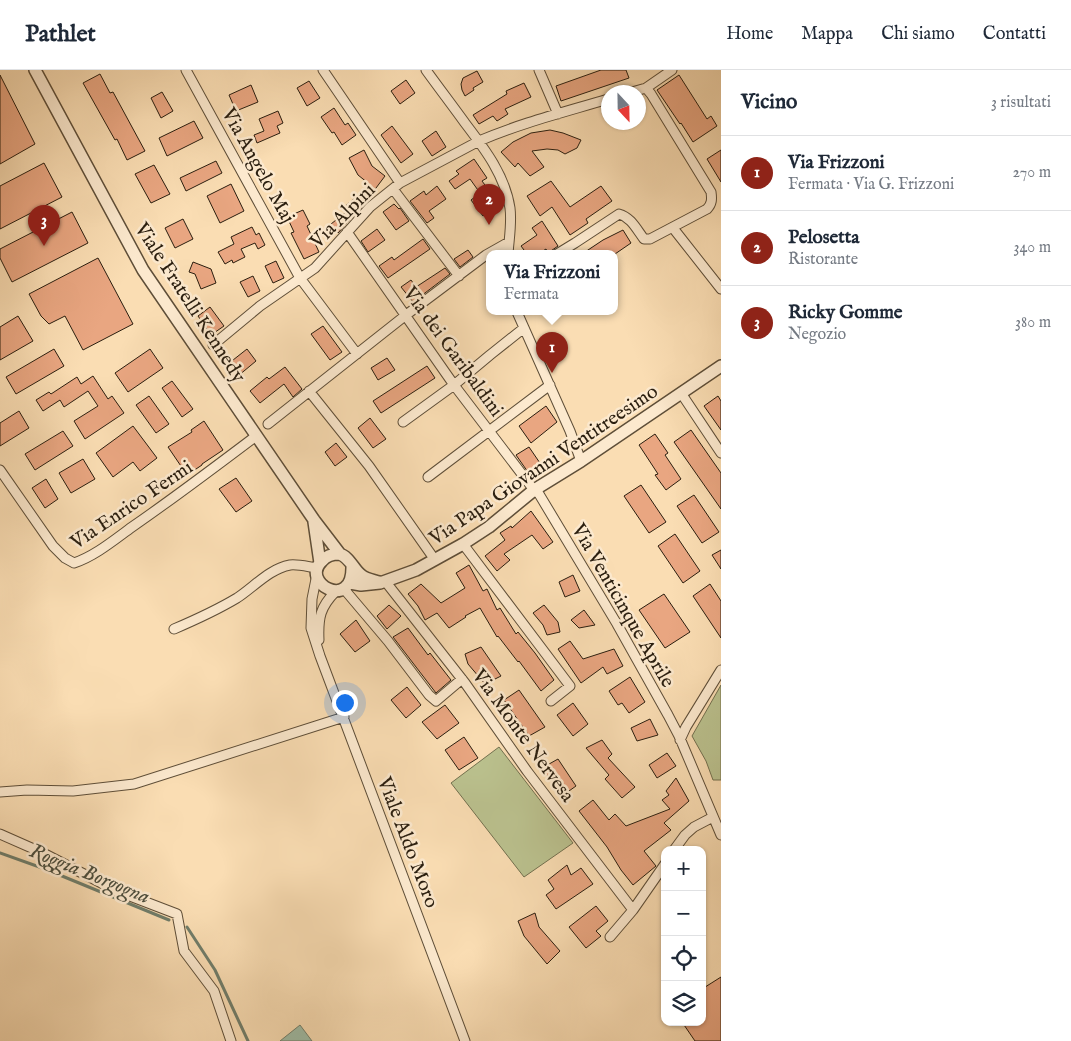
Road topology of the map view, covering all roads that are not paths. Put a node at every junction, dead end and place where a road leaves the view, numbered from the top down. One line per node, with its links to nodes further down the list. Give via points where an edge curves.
1 (35, 70): 36 (street, Viale Fratelli Kennedy, via 143,270)
2 (186, 70): 21 (street, Via Angelo Maj)
3 (323, 70): 11 (street)
4 (426, 70): 10 (street)
5 (538, 70): 9 (street)
6 (672, 70): 7 (street)
7 (646, 88): 13 (street, via 711,192 712,199 707,209)
8 (601, 101): 9 (street, Via Alpini)
9 (558, 114): 10 (street, Via Alpini)
10 (479, 140): 11 (street, Via Alpini); 15 (street, via 508,199)
11 (400, 183): 12 (street, Via Alpini)
12 (393, 189): 14 (street, Via Alpini, via 370,207); 20 (street)
13 (673, 228): 18 (street, via 644,239 631,222 619,214); 22 (street)
14 (347, 232): 21 (street, Via Alpini, via 315,268); 23 (street, Via dei Garibaldini)
15 (509, 242): 16 (street); 17 (street)
16 (495, 250)
17 (508, 250)
18 (562, 250)
19 (486, 255): 20 (street)
20 (458, 276): 23 (street)
21 (300, 278): 26 (street, Via Alpini); 27 (street, Via Angelo Maj)
22 (721, 289)
23 (406, 315): 27 (street); 29 (street, Via dei Garibaldini)
24 (518, 315): 25 (street)
25 (524, 328): 29 (street); 30 (street)
26 (213, 345)
27 (357, 354): 31 (street)
28 (721, 366): 32 (street, Via Papa Giovanni Ventitreesimo)
29 (454, 384): 33 (street); 35 (street, Via dei Garibaldini)
30 (550, 385): 35 (street); 38 (street)
31 (309, 391): 34 (street); 45 (street, via 369,466)
32 (681, 393): 37 (street); 38 (street, Via Papa Giovanni Ventitreesimo)
33 (403, 422)
34 (268, 424)
35 (489, 431): 40 (street); 41 (street, Via dei Garibaldini)
36 (256, 436): 39 (street, Via Enrico Fermi, via 185,490 86,559 74,563 53,546); 42 (street, Viale Fratelli Kennedy)
37 (721, 453)
38 (581, 461): 41 (street, Via Papa Giovanni Ventitreesimo)
39 (0, 470)
40 (428, 477)
41 (534, 490): 43 (street, Via Papa Giovanni Ventitreesimo); 56 (street, Via Venticinque Aprile, via 617,624)
42 (314, 520): 44 (street, Viale Fratelli Kennedy); 47 (street, Viale Fratelli Kennedy)
43 (463, 544): 45 (street, Via Papa Giovanni Ventitreesimo); 54 (street, via 570,686)
44 (340, 554): 46 (street); 47 (street, via 328,556)
45 (435, 560): 48 (street, Via Papa Giovanni Ventitreesimo)
46 (352, 566): 48 (street, via 362,576); 49 (street, via 352,574)
47 (318, 568): 49 (street, via 319,581 323,586 330,590); 50 (street, via 292,565 281,568 212,612); 51 (street, Viale Aldo Moro, via 311,628)
48 (383, 582): 49 (street, Via Papa Giovanni Ventitreesimo); 53 (street, Via Monte Nervesa)
49 (343, 587): 51 (street, Viale Aldo Moro, via 324,605 318,624); 53 (street, via 436,701)
50 (174, 629)
51 (320, 656): 55 (street, Viale Aldo Moro)
52 (721, 670): 56 (street)
53 (462, 679): 63 (street, Via Monte Nervesa)
54 (551, 701)
55 (344, 717): 57 (street, via 134,784 74,791); 66 (street, Viale Aldo Moro)
56 (680, 740): 58 (street, Via Venticinque Aprile)
57 (0, 792)
58 (713, 817): 60 (street, Via Venticinque Aprile); 61 (street, via 694,827)
59 (0, 834): 65 (street, via 117,892 177,914 184,952 214,991)
60 (721, 835)
61 (677, 846)
62 (661, 870): 63 (street)
63 (632, 910): 64 (street)
64 (610, 937)
65 (231, 1041)
66 (465, 1041)

